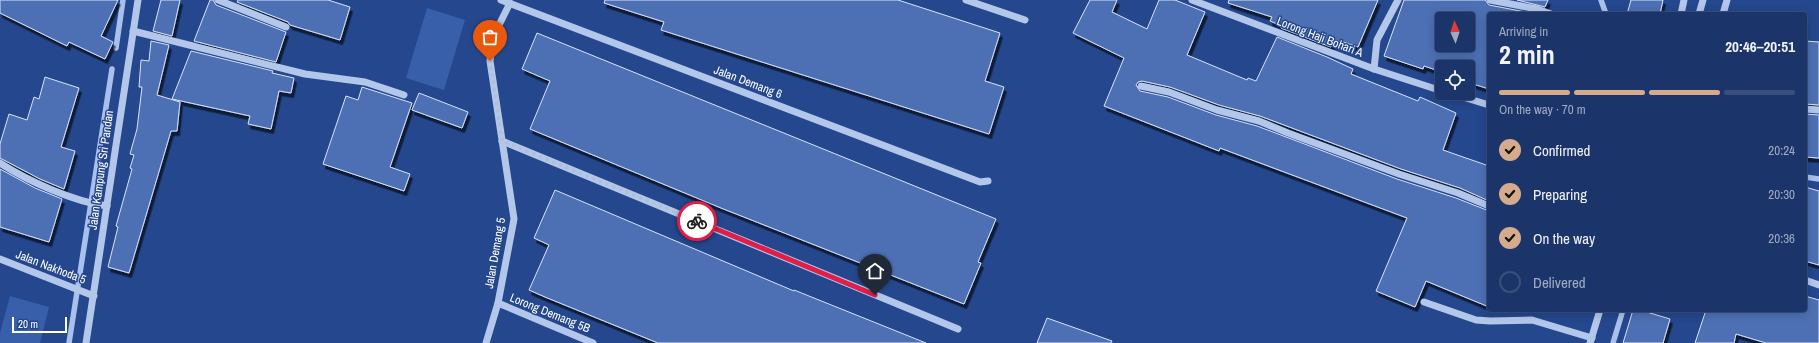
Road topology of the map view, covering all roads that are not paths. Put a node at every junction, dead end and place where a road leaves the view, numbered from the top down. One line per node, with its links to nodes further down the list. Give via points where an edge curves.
1 (138, 0): 18 (street, Jalan Kampung Sri Pandan)
2 (218, 0): 17 (street)
3 (501, 0): 11 (street, Jalan Demang 6)
4 (966, 0): 16 (street)
5 (1192, 0): 19 (street, Lorong Haji Bohari A)
6 (1398, 0): 19 (street, via 1377,40)
7 (1490, 0): 12 (street)
8 (1684, 0): 13 (street)
9 (1704, 0): 14 (street)
10 (1727, 0): 15 (street)
11 (510, 3): 27 (street, Jalan Demang 5, via 492,37 490,61); 29 (street, Jalan Demang 6, via 980,182)
12 (1545, 12)
13 (1681, 12)
14 (1700, 12)
15 (1724, 12)
16 (1025, 20)
17 (286, 26)
18 (133, 31): 22 (street, via 305,74 365,82); 31 (street, Jalan Kampung Sri Pandan)
19 (1374, 69): 21 (street, Lorong Haji Bohari A)
20 (1140, 86): 30 (street, via 1169,92 1218,110 1259,121)
21 (1435, 89)
22 (404, 95)
23 (1473, 100): 24 (street)
24 (1487, 104)
25 (1807, 109): 26 (street)
26 (1819, 110)
27 (502, 141): 37 (street, Jalan Demang 5, via 514,219); 39 (street)
28 (0, 163): 31 (street, via 28,180 91,203)
29 (988, 181)
30 (1487, 205)
31 (107, 206): 35 (street, Jalan Kampung Sri Pandan)
32 (0, 259): 35 (street, Jalan Nakhoda 5)
33 (1807, 281): 34 (street)
34 (1819, 285)
35 (94, 296): 41 (street, Jalan Kampung Sri Pandan)
36 (1424, 302): 40 (street, via 1476,320 1532,320)
37 (498, 303): 42 (street, Jalan Demang 5); 43 (street, Lorong Demang 5B)
38 (1599, 312): 40 (street)
39 (958, 329)
40 (1591, 340)
41 (86, 343)
42 (486, 343)
43 (593, 343)

